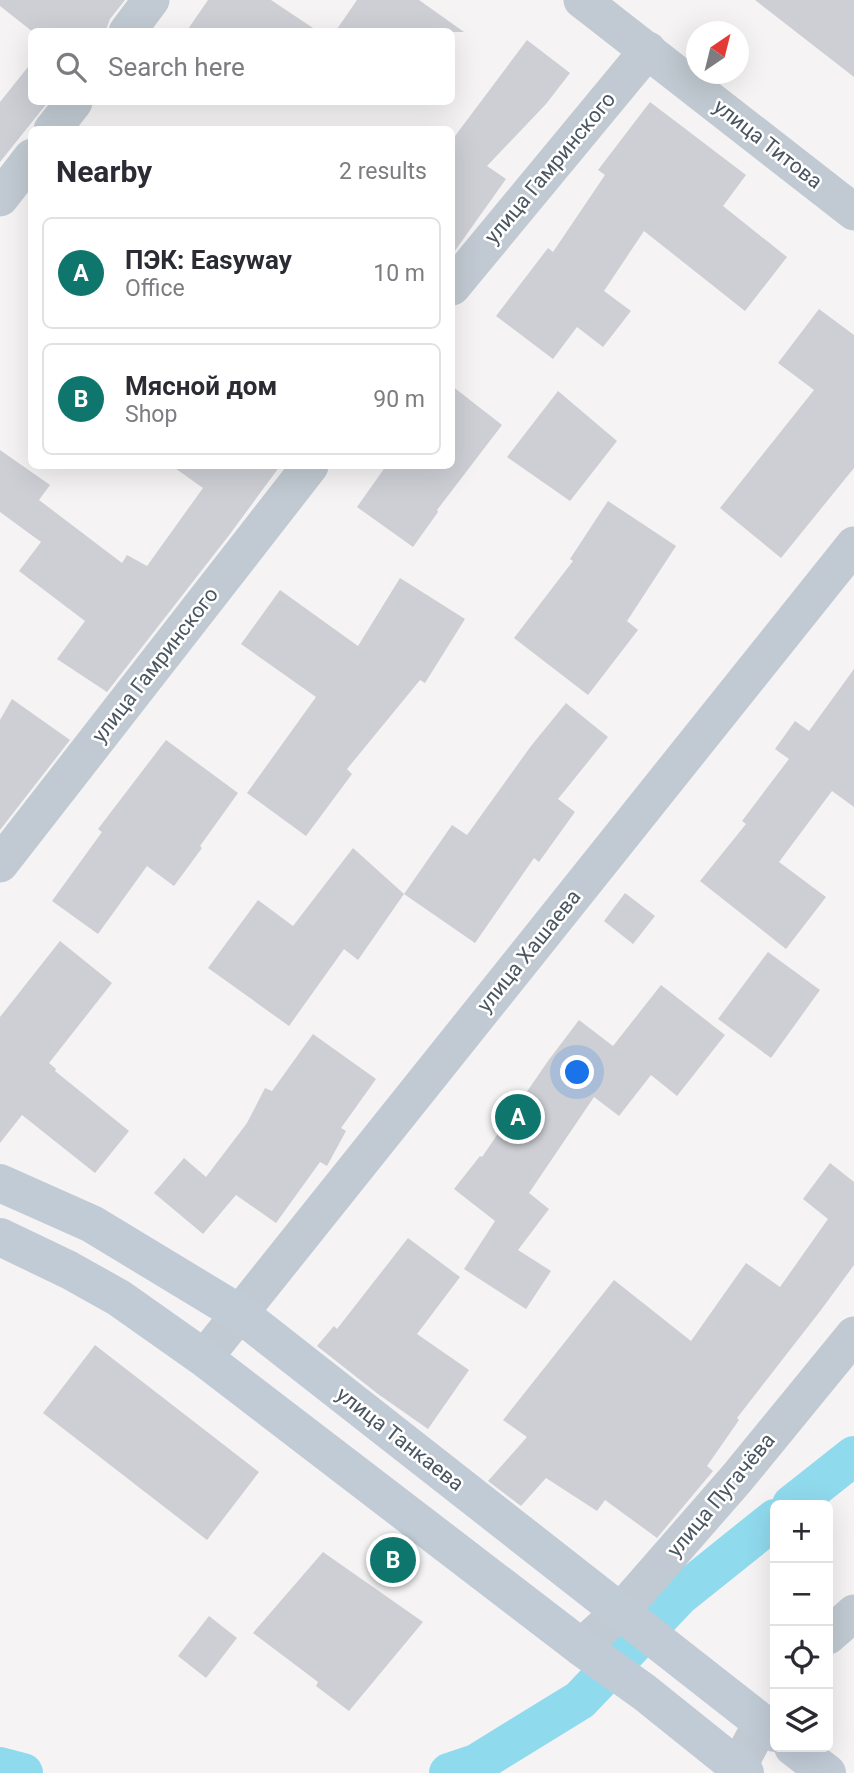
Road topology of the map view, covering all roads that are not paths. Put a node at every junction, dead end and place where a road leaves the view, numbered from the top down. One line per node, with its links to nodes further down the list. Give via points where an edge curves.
1 (151, 0): 3 (street)
2 (582, 0): 4 (street, улица Титова)
3 (130, 28)
4 (648, 50): 9 (street, улица Титова); 10 (street, улица Гамринского)
5 (72, 105): 6 (street)
6 (55, 126)
7 (28, 162): 8 (street)
8 (0, 198)
9 (854, 212)
10 (455, 283)
11 (308, 469): 13 (street, улица Гамринского)
12 (854, 545): 16 (street, улица Хашаева)
13 (0, 864)
14 (0, 1183): 16 (main road, улица Танкаева, via 92,1223)
15 (0, 1237): 18 (main road, via 119,1298)
16 (239, 1313): 18 (street, улица Хашаева); 19 (main road, улица Танкаева)
17 (854, 1335): 19 (street, улица Пугачёва)
18 (204, 1358): 22 (main road)
19 (622, 1612): 22 (street, улица Пугачёва); 23 (main road, улица Танкаева)
20 (854, 1613): 21 (street)
21 (833, 1632)
22 (581, 1647): 25 (main road)
23 (769, 1727): 25 (street)
24 (800, 1752): 26 (main road)
25 (740, 1771)
26 (827, 1773)

